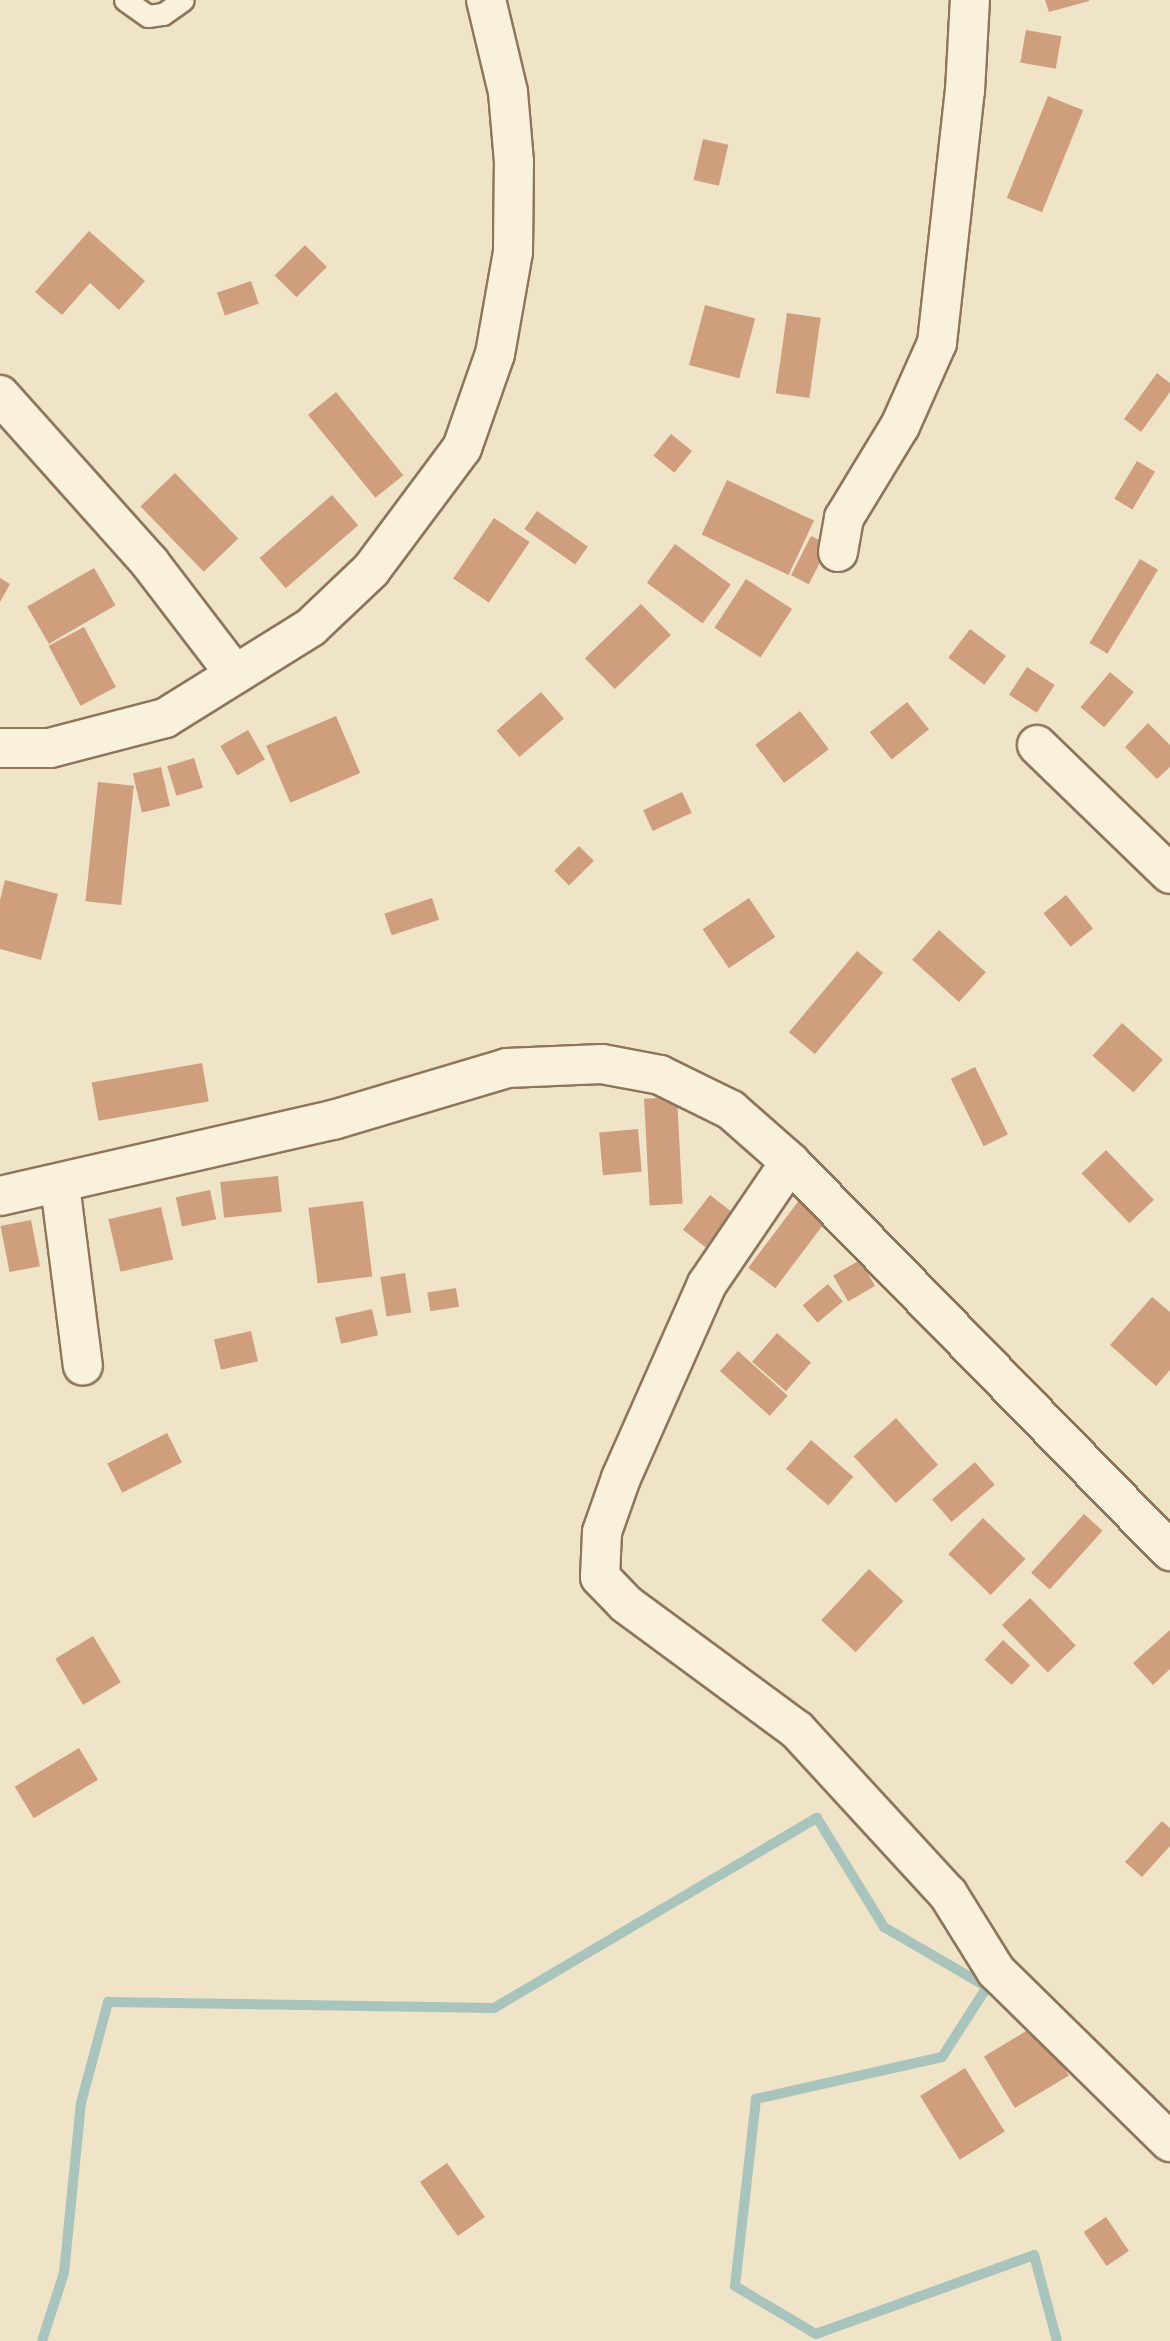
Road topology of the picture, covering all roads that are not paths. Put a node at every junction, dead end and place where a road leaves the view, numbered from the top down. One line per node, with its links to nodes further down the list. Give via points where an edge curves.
1 (125, 0): 2 (lane, via 148,16 163,14)
2 (183, 0)
3 (486, 0): 7 (street, via 508,92 514,162 513,252 495,354 462,448 371,570 311,627)
4 (970, 0): 6 (street, via 965,91 937,343 900,426 844,518)
5 (0, 395): 7 (street, via 150,563)
6 (838, 552)
7 (235, 674): 9 (street, via 165,718 50,748)
8 (1037, 745): 10 (street)
9 (0, 747)
10 (1170, 874)
11 (790, 1162): 12 (street, via 731,1110 660,1074 602,1064 507,1068 332,1120); 15 (street); 16 (street, via 707,1284 621,1478 602,1532 600,1577 626,1604 797,1730 948,1894 996,1972)
12 (60, 1185): 13 (street); 14 (street)
13 (0, 1196)
14 (83, 1366)
15 (1170, 1551)
16 (1170, 2142)

